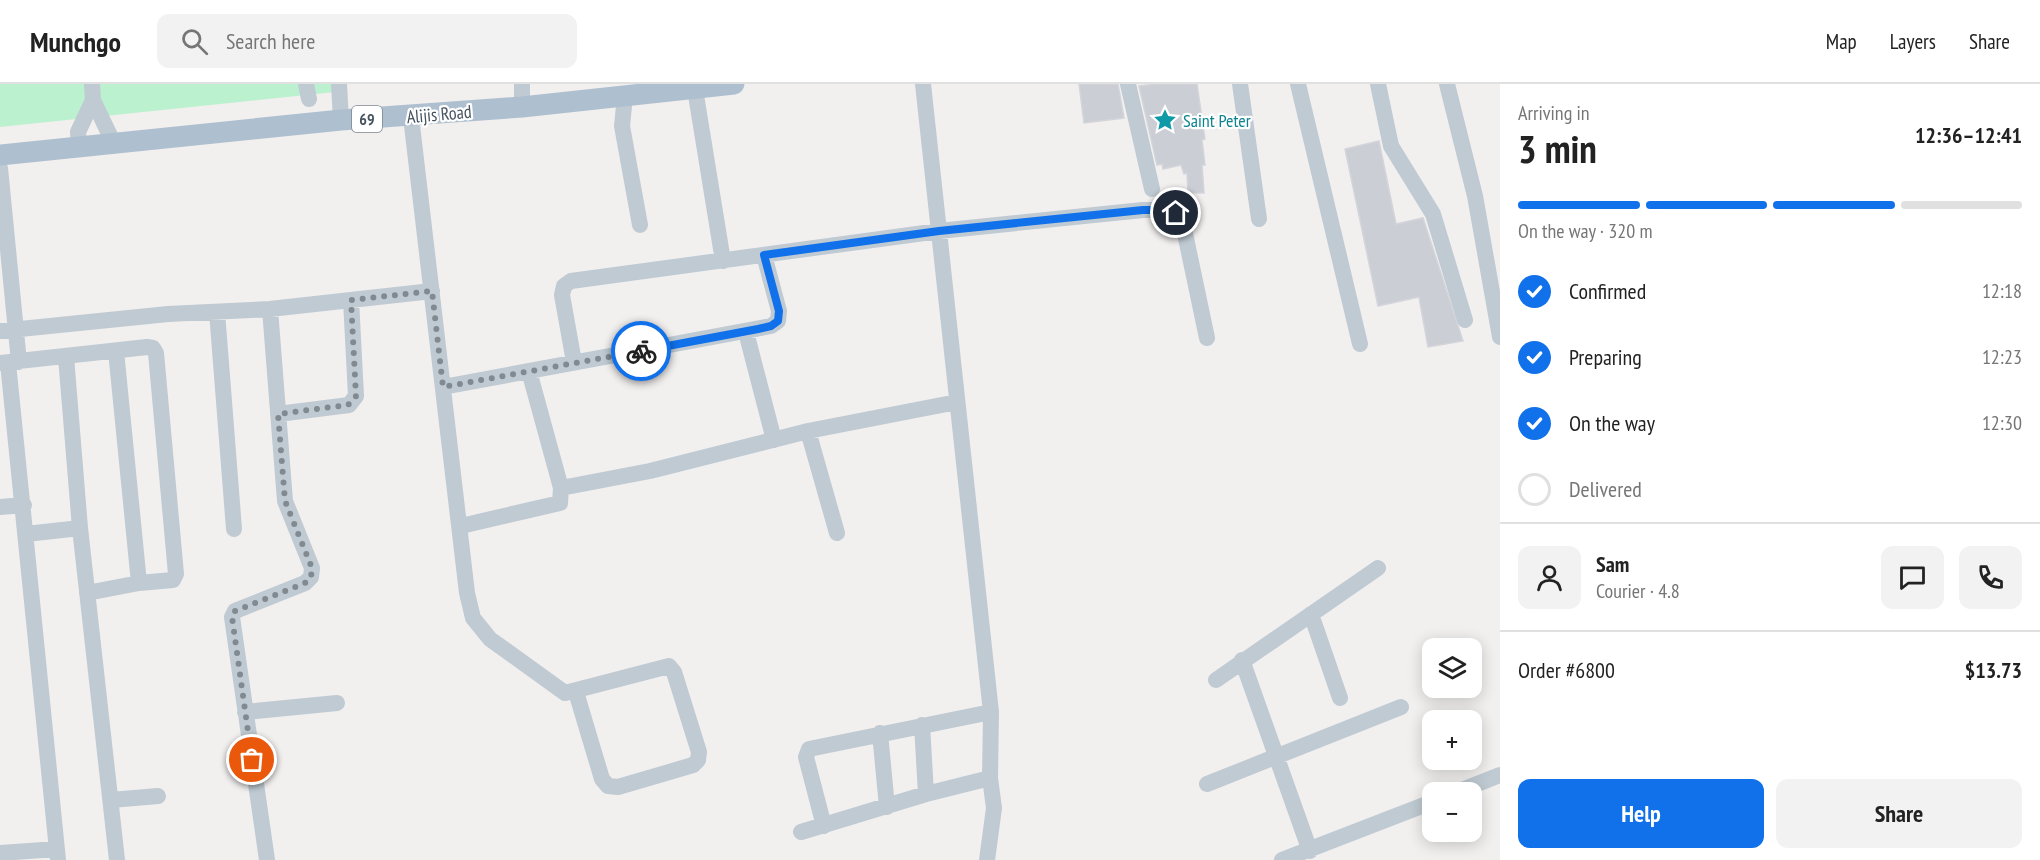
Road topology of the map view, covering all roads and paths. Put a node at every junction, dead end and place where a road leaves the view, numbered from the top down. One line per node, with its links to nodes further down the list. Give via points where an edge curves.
1 (339, 84): 15 (street)
2 (522, 84): 13 (street)
3 (734, 84): 10 (main road, Alijis Road / 69)
4 (923, 84): 23 (street)
5 (1128, 84): 20 (street)
6 (1240, 84): 21 (street)
7 (1298, 84): 35 (street)
8 (1378, 84): 30 (street, via 1391,146 1433,214)
9 (1447, 84): 33 (street, via 1475,195)
10 (696, 87): 12 (main road, Alijis Road / 69); 25 (street)
11 (93, 92): 16 (street); 17 (street, via 78,132)
12 (624, 92): 13 (main road, Alijis Road / 69); 22 (street, via 622,126)
13 (522, 107): 14 (main road, Alijis Road / 69)
14 (411, 117): 15 (main road, Alijis Road / 69); 26 (street)
15 (341, 120): 16 (main road, Alijis Road / 69)
16 (113, 142): 17 (main road, Alijis Road / 69)
17 (79, 146): 18 (main road, Alijis Road / 69)
18 (0, 155)
19 (0, 168): 31 (street)
20 (1152, 189)
21 (1259, 219)
22 (640, 225)
23 (939, 231): 24 (street); 34 (street, via 1143,210 1176,213 1183,224); 42 (street)
24 (764, 255): 25 (street); 32 (street, via 779,311 778,321)
25 (723, 261): 38 (street, via 571,281 562,294)
26 (432, 291): 27 (street); 41 (street)
27 (351, 300): 28 (street); 43 (street, via 356,396 353,401 348,405)
28 (270, 309): 29 (street); 43 (street)
29 (217, 312): 31 (street); 51 (street)
30 (1464, 320)
31 (8, 330): 39 (street)
32 (746, 332): 38 (street); 45 (street)
33 (1500, 337)
34 (1208, 338)
35 (1360, 344)
36 (116, 351): 37 (street); 55 (street); 55 (street, via 153,348 157,365 176,574 167,582)
37 (66, 357): 39 (street); 50 (street)
38 (574, 362): 40 (street)
39 (9, 363): 47 (street)
40 (529, 371): 41 (street); 46 (street)
41 (443, 387): 49 (street)
42 (957, 402): 44 (street); 65 (street)
43 (278, 414): 64 (street, via 285,501 312,568 311,577 305,583 235,611 232,617)
44 (808, 431): 45 (street); 52 (street)
45 (774, 440): 46 (street)
46 (561, 488): 49 (street, via 560,502 553,506)
47 (24, 505): 48 (street); 53 (street)
48 (0, 507)
49 (461, 526): 60 (street, via 472,618 490,639 556,688 565,693)
50 (80, 528): 53 (street); 56 (street)
51 (234, 529)
52 (837, 533)
53 (26, 534): 83 (street)
54 (1378, 567): 57 (street)
55 (139, 583): 56 (street)
56 (87, 593): 75 (street)
57 (1311, 614): 58 (street); 61 (street)
58 (1242, 660): 59 (street); 68 (street)
59 (1216, 680)
60 (576, 692): 60 (street, via 669,666 699,752 698,760 693,765 618,787 608,786 602,779)
61 (1340, 698)
62 (337, 703): 64 (street)
63 (1401, 708): 68 (street)
64 (244, 712): 85 (street)
65 (991, 712): 66 (street); 70 (street)
66 (922, 725): 67 (street); 73 (street)
67 (880, 734): 76 (street); 78 (street, via 809,749 806,757)
68 (1275, 756): 72 (street); 80 (street)
69 (1500, 775): 71 (street)
70 (990, 778): 73 (street); 86 (street, via 994,808)
71 (1482, 782)
72 (1208, 784)
73 (926, 794): 76 (street)
74 (158, 796): 75 (street)
75 (111, 800): 84 (street)
76 (887, 807): 78 (street)
77 (1422, 807): 81 (street)
78 (824, 826): 79 (street)
79 (801, 832)
80 (1310, 851): 81 (street); 87 (street)
81 (1328, 852)
82 (0, 853): 83 (street)
83 (58, 854)
84 (117, 860)
85 (267, 860)
86 (987, 860)
87 (1282, 860)

